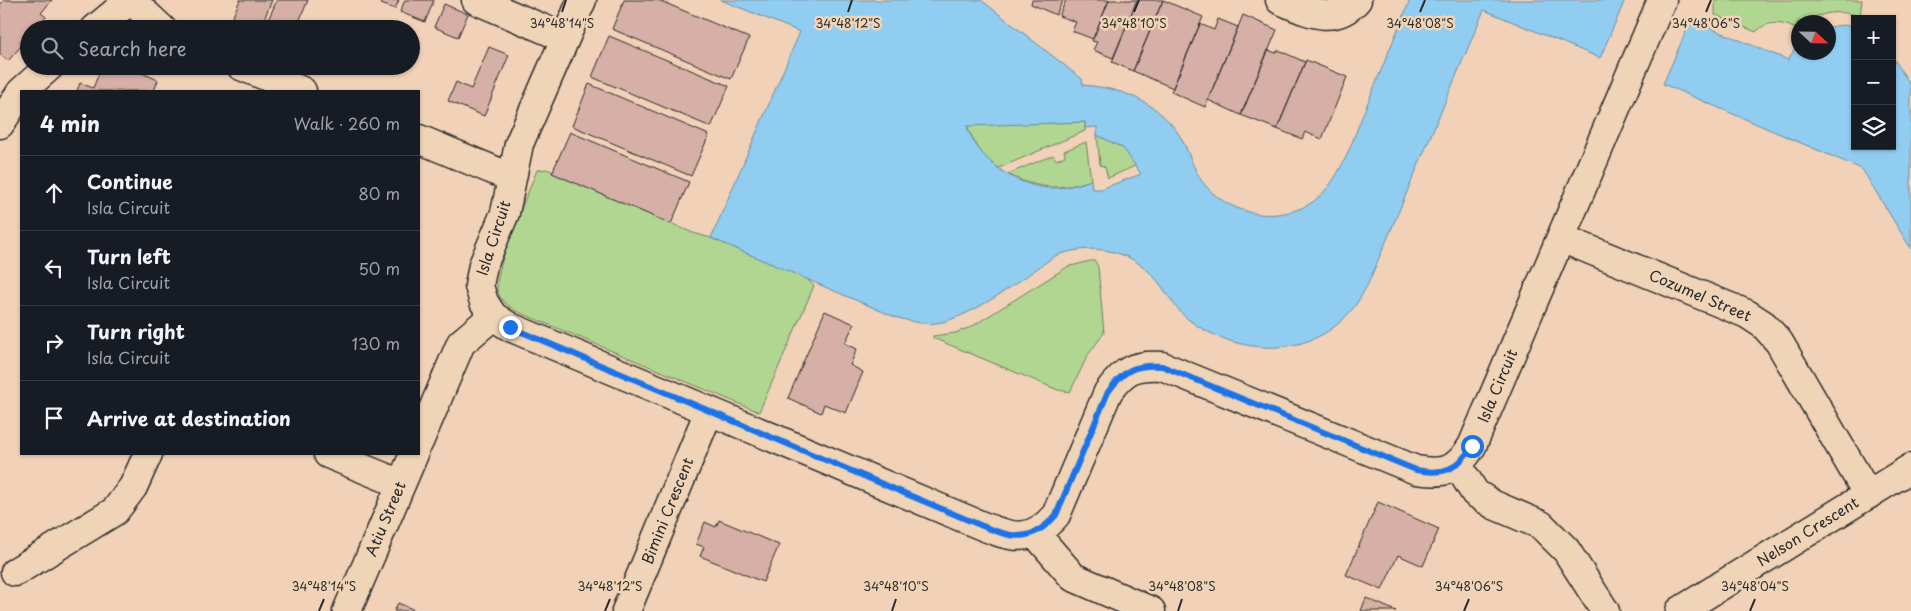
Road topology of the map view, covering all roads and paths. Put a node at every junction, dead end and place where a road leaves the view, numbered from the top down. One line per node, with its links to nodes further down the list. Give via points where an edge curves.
1 (131, 0): 7 (street); 8 (street)
2 (476, 0): 9 (street)
3 (582, 0): 9 (street, Isla Circuit)
4 (1280, 0): 5 (street, via 1324,17 1345,10)
5 (1357, 0)
6 (1662, 0): 18 (street, Isla Circuit)
7 (106, 20)
8 (152, 20)
9 (565, 38): 17 (street, Isla Circuit, via 519,144)
10 (40, 75): 12 (street)
11 (263, 75): 13 (street)
12 (22, 90)
13 (300, 90)
14 (20, 93): 15 (street)
15 (0, 124)
16 (420, 140): 17 (street)
17 (512, 178): 19 (street, Isla Circuit, via 505,212 483,265 480,286 484,302)
18 (1562, 238): 25 (street, Isla Circuit, via 1472,446); 28 (street, Cozumel Street, via 1748,314 1764,325 1779,342)
19 (493, 316): 20 (street, via 510,327); 21 (street, via 461,343)
20 (709, 411): 29 (street, via 1002,534 1015,537); 32 (street, Bimini Crescent)
21 (420, 440)
22 (148, 455): 30 (street, via 133,487 115,511)
23 (330, 455): 27 (street)
24 (414, 455): 27 (street, Atiu Street)
25 (1457, 464): 29 (street, via 1446,471 1416,470 1162,366 1147,365 1133,368 1120,376 1108,392 1056,515); 34 (street, via 1475,493 1494,505 1541,525 1566,550)
26 (1911, 468): 28 (street, Nelson Crescent)
27 (401, 484): 31 (street, Atiu Street)
28 (1868, 495): 35 (street, Nelson Crescent)
29 (1035, 533): 33 (street, via 1073,577)
30 (15, 572)
31 (347, 611)
32 (626, 611)
33 (1151, 611)
34 (1605, 611)
35 (1680, 611)

